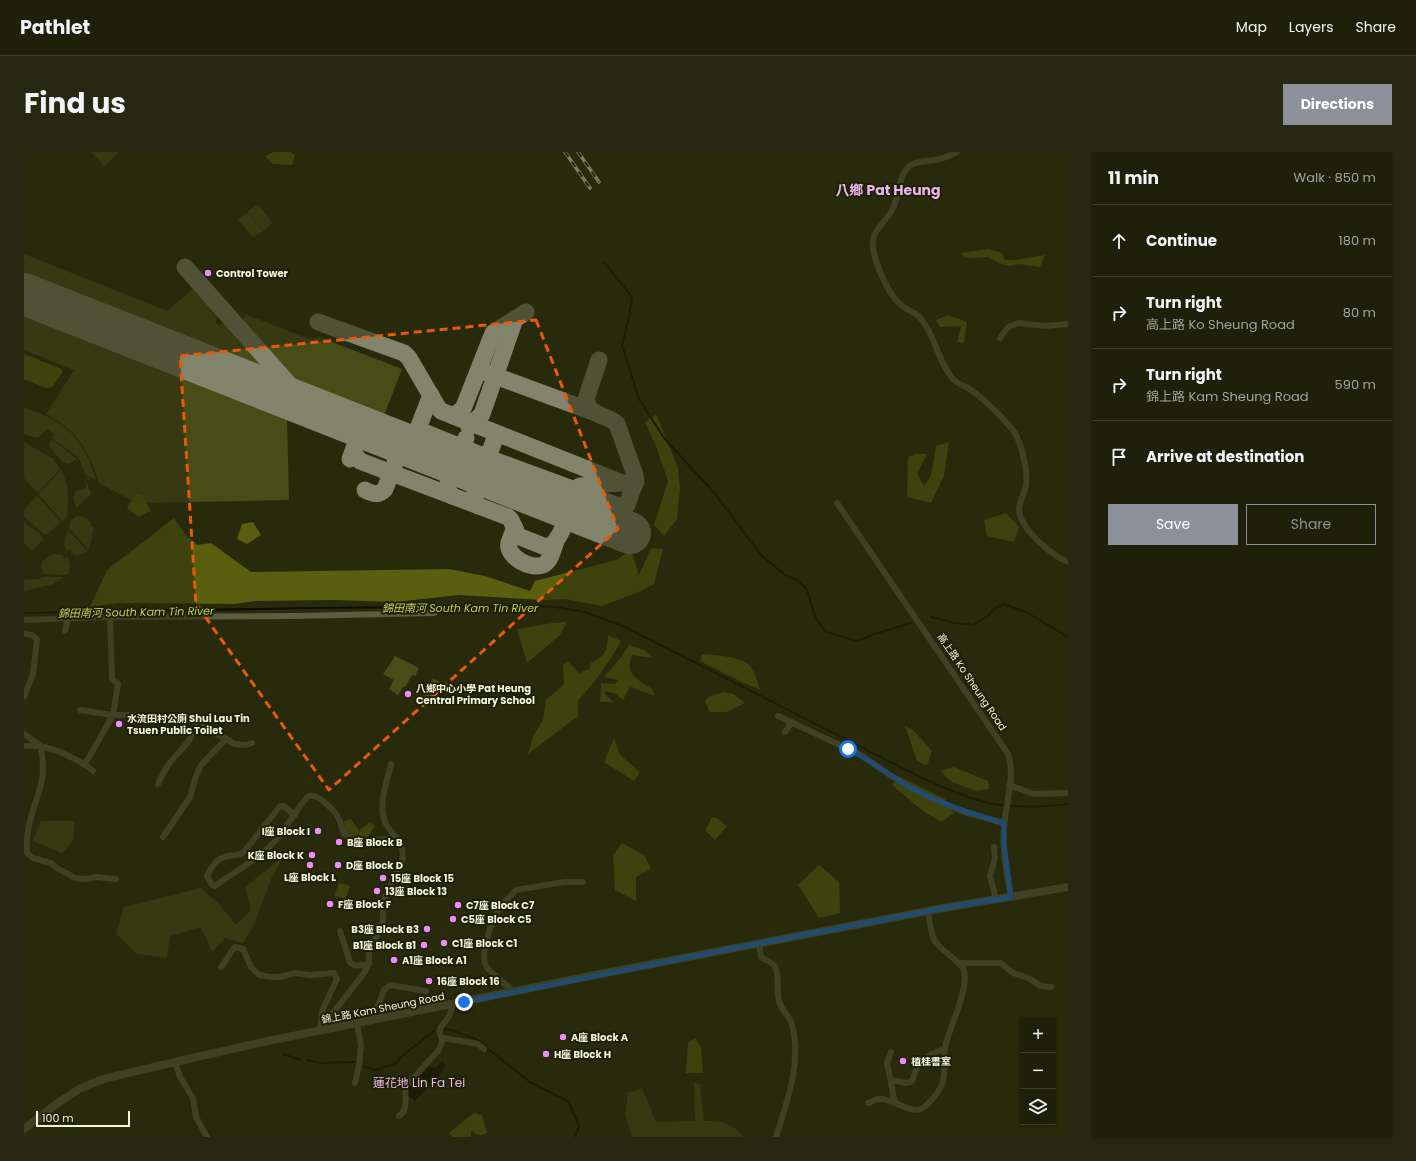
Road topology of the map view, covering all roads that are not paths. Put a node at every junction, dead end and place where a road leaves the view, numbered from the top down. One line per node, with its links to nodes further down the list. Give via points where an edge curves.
1 (957, 152): 5 (street, via 947,157 912,164 906,169 890,214 875,235 873,249 895,299 922,319 941,362 954,380 972,391 1004,419 1015,434 1026,468 1026,484 1019,510 1022,521 1050,552)
2 (1068, 324): 3 (street, via 1045,326 1018,323 1008,327)
3 (1000, 338)
4 (837, 503): 28 (street, 高上路 Ko Sheung Road, via 1008,754 1011,764)
5 (1068, 562)
6 (434, 613): 7 (street)
7 (110, 617): 8 (street); 14 (street, via 112,679 118,684)
8 (68, 618): 9 (street); 10 (street)
9 (24, 620)
10 (65, 631)
11 (24, 634): 12 (street, via 37,639 34,674)
12 (24, 697)
13 (80, 710): 14 (street)
14 (113, 715): 17 (street, via 133,715 160,720 186,718); 24 (street)
15 (778, 716): 16 (street)
16 (792, 722): 18 (street); 31 (street, via 861,755 894,778 937,801 964,812)
17 (197, 723): 20 (street); 27 (street, via 187,745 172,760)
18 (785, 732)
19 (24, 734): 22 (street)
20 (226, 739): 21 (street, via 236,744); 32 (street, via 201,765 190,797)
21 (252, 743)
22 (40, 745): 23 (street); 24 (street); 35 (street, via 43,757 42,780 29,819 27,853 32,858 51,863 75,878)
23 (24, 746)
24 (84, 764): 26 (street)
25 (391, 764): 33 (street, via 382,808 386,824)
26 (93, 771)
27 (158, 784)
28 (1009, 785): 29 (street, via 1034,794); 31 (street, 高上路 Ko Sheung Road)
29 (1068, 793)
30 (295, 815): 30 (street, via 280,806 243,853 221,858 209,871 207,876 212,886 266,850); 33 (street, via 305,799 314,796 321,799 336,814 348,837 357,840)
31 (1004, 820): 38 (street, 高上路 Ko Sheung Road, via 1004,843)
32 (163, 837)
33 (397, 838): 44 (street, via 402,847 402,861 383,902 383,921 369,953)
34 (994, 847): 39 (street, via 995,858 990,876)
35 (116, 879)
36 (583, 882): 48 (street, via 564,882 516,890 496,914 484,959 486,966)
37 (1068, 887): 38 (main road, 錦上路 Kam Sheung Road)
38 (1011, 897): 39 (main road, 錦上路 Kam Sheung Road)
39 (996, 899): 40 (main road, 錦上路 Kam Sheung Road)
40 (928, 911): 42 (main road, 錦上路 Kam Sheung Road); 43 (street, via 935,941)
41 (340, 931): 44 (street, via 352,965)
42 (759, 944): 48 (main road, 錦上路 Kam Sheung Road); 65 (street, via 761,957 776,968 778,998 791,1021 794,1035 794,1069)
43 (958, 963): 46 (street, via 1001,963 1013,973 1041,986); 55 (street, via 964,970 964,986)
44 (369, 964): 52 (street)
45 (222, 967): 52 (street, via 231,951 238,947 243,950 251,967 259,975 280,977 294,973 310,975 334,972 337,979 322,1012)
46 (1051, 987)
47 (426, 991): 50 (street, via 390,985 384,990)
48 (514, 992): 49 (main road, 錦上路 Kam Sheung Road)
49 (451, 1005): 50 (main road, 錦上路 Kam Sheung Road); 53 (street, via 451,1014 439,1030)
50 (372, 1021): 51 (main road, 錦上路 Kam Sheung Road)
51 (357, 1024): 52 (main road, 錦上路 Kam Sheung Road); 59 (street, via 361,1045)
52 (319, 1028): 57 (main road, 錦上路 Kam Sheung Road)
53 (442, 1040): 54 (street, via 446,1038 473,1043); 62 (street, via 438,1050 406,1086 405,1104)
54 (484, 1049)
55 (944, 1049): 58 (street, via 922,1061 911,1082); 60 (street, via 945,1074 935,1096 923,1108 917,1110)
56 (891, 1052): 58 (street, via 887,1063)
57 (175, 1062): 63 (main road, 錦上路 Kam Sheung Road, via 103,1079 78,1089); 64 (street, via 180,1077 193,1098 196,1117)
58 (891, 1080): 60 (street)
59 (355, 1083)
60 (895, 1103): 61 (street, via 881,1099)
61 (868, 1104)
62 (399, 1116)
63 (24, 1129)
64 (207, 1137)
65 (776, 1137)

